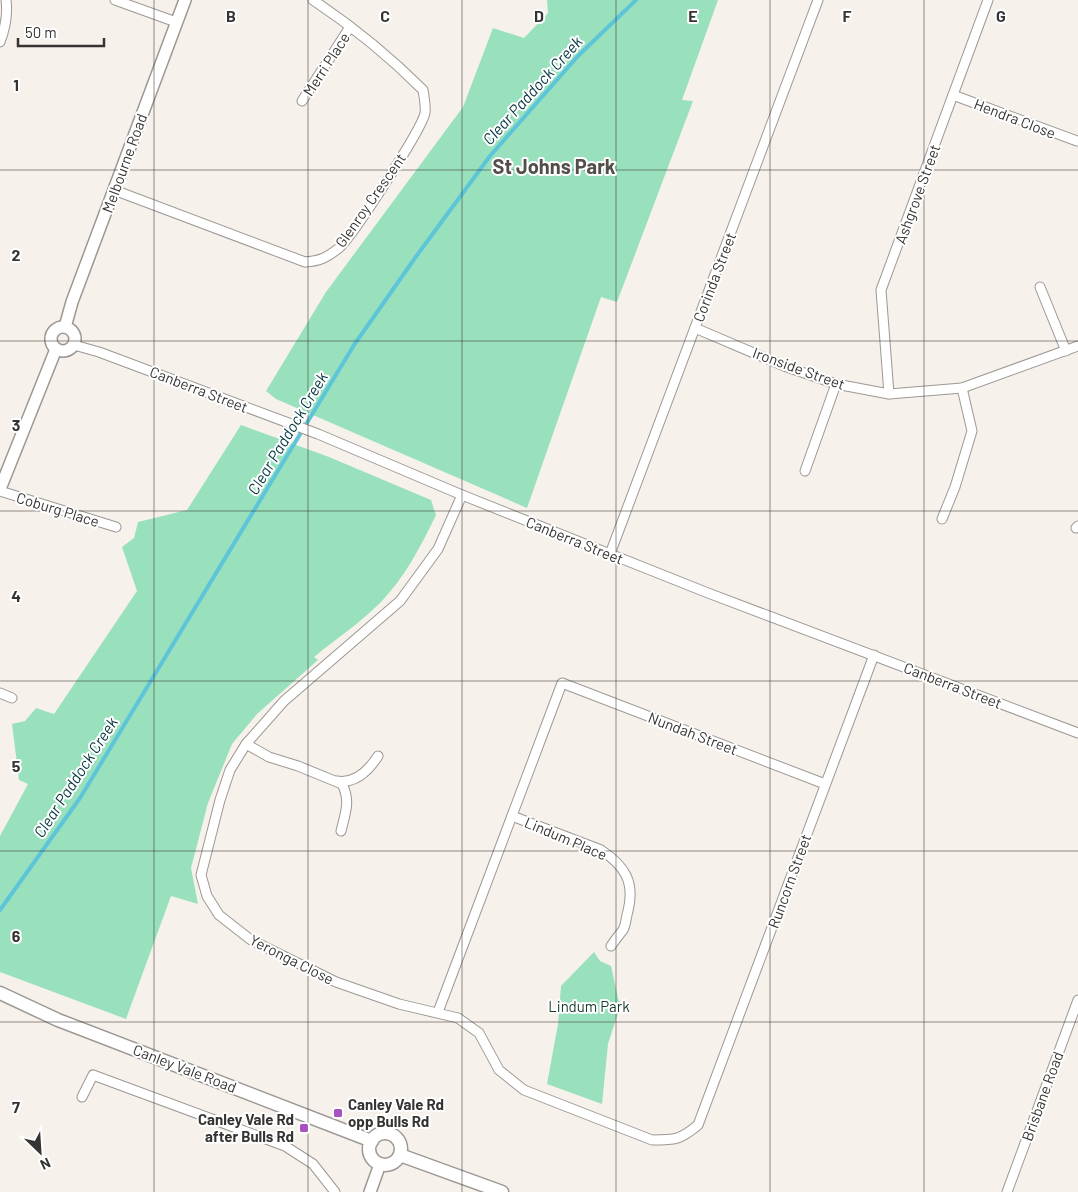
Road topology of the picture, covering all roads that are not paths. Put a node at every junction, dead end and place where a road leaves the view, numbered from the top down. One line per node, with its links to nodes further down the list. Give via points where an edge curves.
1 (6, 0): 9 (street, via 4,33)
2 (115, 0): 7 (street)
3 (185, 0): 7 (street, Melbourne Road)
4 (313, 0): 8 (street, Glenroy Crescent)
5 (818, 0): 16 (street, Corinda Street)
6 (988, 0): 10 (street, Ashgrove Street)
7 (176, 22): 13 (street, Melbourne Road)
8 (350, 27): 11 (street, Merri Place); 13 (street, Glenroy Crescent, via 424,90 425,114 411,142 364,214 340,247 320,261 305,262)
9 (0, 42)
10 (953, 95): 12 (street, Hendra Close); 23 (street, Ashgrove Street, via 881,290)
11 (302, 101)
12 (1077, 142)
13 (114, 190): 15 (street, Melbourne Road)
14 (1040, 287): 20 (street)
15 (65, 327): 17 (street, via 75,335); 19 (street, via 56,329 52,336)
16 (695, 328): 21 (street, Ironside Street); 29 (street, Corinda Street)
17 (74, 345): 19 (street, via 66,350); 26 (street, Canberra Street, via 318,434)
18 (1078, 346): 20 (street, Ironside Street)
19 (56, 348): 25 (street)
20 (1066, 351): 22 (street, Ironside Street)
21 (836, 384): 23 (street, Ironside Street); 24 (street)
22 (962, 388): 23 (street, Ironside Street); 27 (street, via 972,431)
23 (889, 394)
24 (805, 471)
25 (0, 490): 28 (street, Coburg Place)
26 (462, 495): 29 (street, Canberra Street); 34 (street, Yeronga Close, via 438,549 400,602 284,701)
27 (942, 519)
28 (116, 527)
29 (610, 554): 30 (street, Canberra Street)
30 (874, 655): 33 (street, Canberra Street); 37 (street, Runcorn Street)
31 (0, 693): 32 (street)
32 (12, 698)
33 (1078, 733)
34 (246, 744): 36 (street, via 269,757); 43 (street, Yeronga Close, via 230,770 222,792 201,875 207,896 219,915 251,940 336,982 399,1004)
35 (378, 756): 36 (street, via 368,770 353,780)
36 (337, 781): 39 (street, via 346,791 348,805)
37 (825, 784): 38 (street, Nundah Street, via 562,683); 45 (street, Runcorn Street)
38 (512, 816): 40 (street, Lindum Place, via 601,850 620,866 630,885 631,897 624,928); 43 (street)
39 (341, 832)
40 (611, 946)
41 (0, 993): 46 (main road, Canley Vale Road, via 58,1020)
42 (1078, 1000): 52 (street, Brisbane Road)
43 (438, 1012): 45 (street, Yeronga Close, via 458,1018 479,1034 500,1070 524,1090 652,1140 685,1136 698,1125)
44 (82, 1097): 49 (street, via 93,1075 267,1139 285,1146 312,1164)
45 (706, 1108)
46 (372, 1141): 47 (main road, via 381,1134 392,1135 400,1143); 48 (main road, via 371,1154)
47 (400, 1154): 48 (main road, via 392,1163); 51 (main road)
48 (380, 1164): 50 (street)
49 (335, 1192)
50 (370, 1192)
51 (502, 1192)
52 (1007, 1192)

